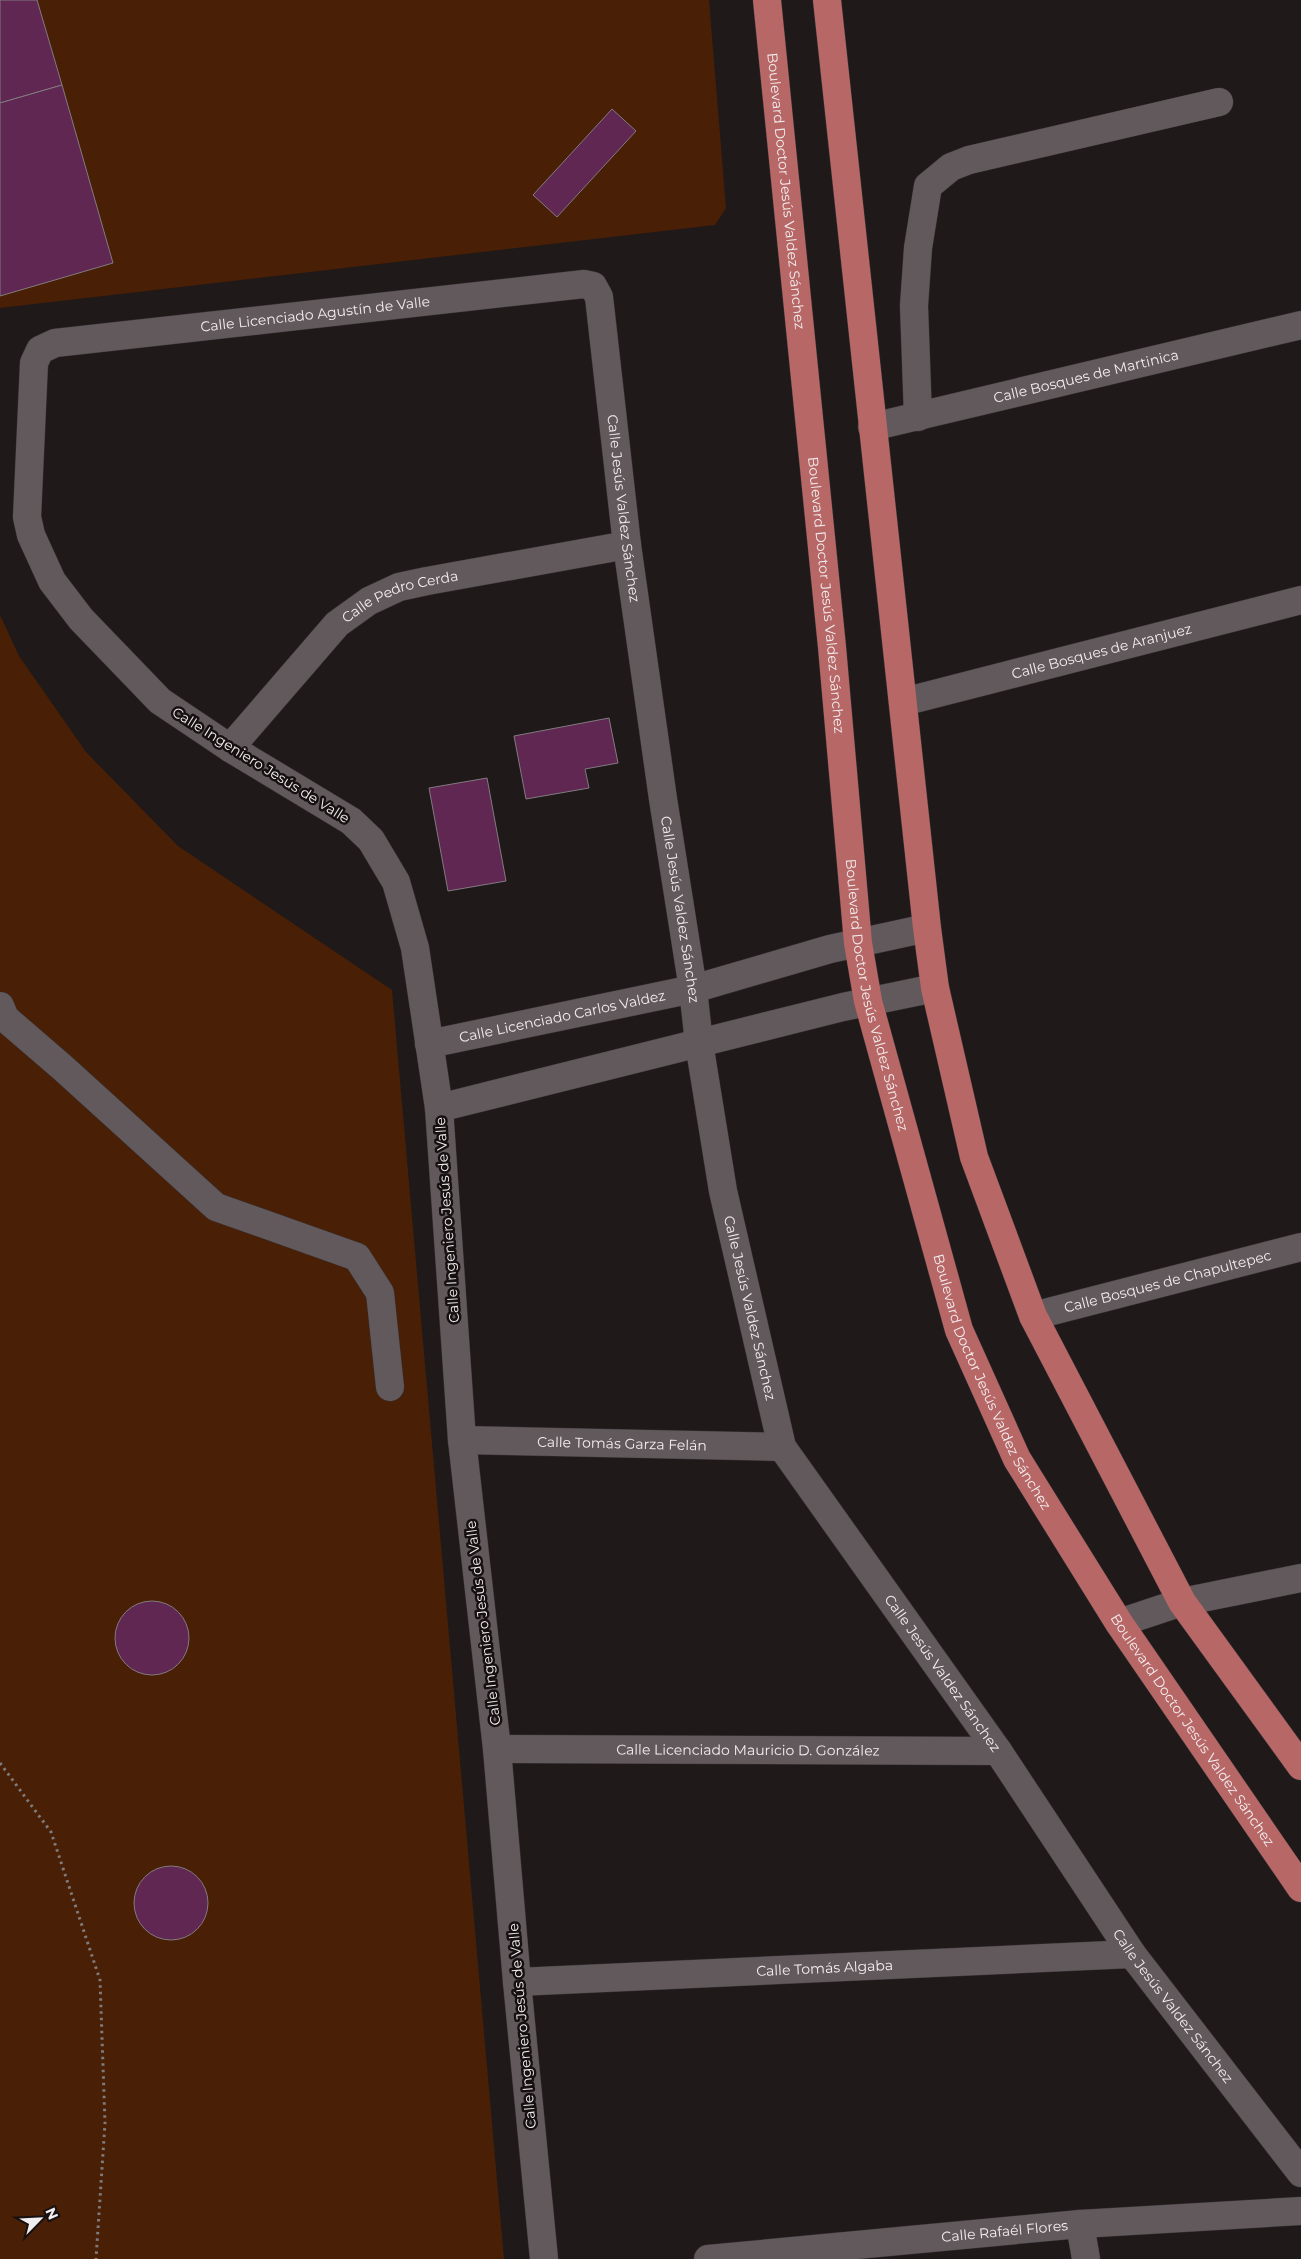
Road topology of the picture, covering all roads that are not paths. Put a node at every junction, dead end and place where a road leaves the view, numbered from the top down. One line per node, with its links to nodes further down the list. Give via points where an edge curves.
1 (767, 0): 14 (main road, Boulevard Doctor Jesús Valdez Sánchez, via 832,647)
2 (827, 0): 8 (main road)
3 (1219, 102): 7 (street, via 968,160 951,167 928,186 918,248 914,306)
4 (593, 286): 6 (street, Calle Licenciado Agustín de Valle, via 584,284 55,343); 9 (street, Calle Jesús Valdez Sánchez, via 599,297)
5 (1301, 325): 7 (street, Calle Bosques de Martinica)
6 (40, 350): 12 (street, Calle Ingeniero Jesús de Valle, via 34,363 27,517 31,535 52,581 81,619 160,701)
7 (918, 417): 8 (street, Calle Bosques de Martinica)
8 (872, 426): 11 (main road)
9 (627, 545): 12 (street, Calle Pedro Cerda, via 427,581 399,587 369,600 337,624); 16 (street, Calle Jesús Valdez Sánchez)
10 (1301, 600): 11 (street, Calle Bosques de Aranjuez)
11 (903, 702): 13 (main road)
12 (230, 748): 20 (street, Calle Ingeniero Jesús de Valle, via 351,821 371,840 396,882 415,948)
13 (927, 928): 14 (street, Calle Licenciado Carlos Valdez); 15 (main road)
14 (858, 944): 16 (street, Calle Licenciado Carlos Valdez, via 830,949); 17 (main road, Boulevard Doctor Jesús Valdez Sánchez)
15 (935, 988): 17 (street); 23 (main road, via 974,1157)
16 (694, 989): 19 (street, Calle Jesús Valdez Sánchez); 20 (street, Calle Licenciado Carlos Valdez)
17 (868, 1001): 19 (street); 29 (main road, Boulevard Doctor Jesús Valdez Sánchez, via 959,1330 1017,1458)
18 (0, 1006): 24 (street, via 5,1018 216,1207 357,1257 380,1292)
19 (699, 1043): 21 (street); 26 (street, Calle Jesús Valdez Sánchez, via 723,1191)
20 (429, 1044): 21 (street, Calle Ingeniero Jesús de Valle)
21 (439, 1108): 25 (street, Calle Ingeniero Jesús de Valle)
22 (1301, 1248): 23 (street, Calle Bosques de Chapultepec)
23 (1033, 1316): 28 (main road)
24 (390, 1387)
25 (462, 1440): 26 (street, Calle Tomás Garza Felán); 30 (street, Calle Ingeniero Jesús de Valle)
26 (782, 1447): 31 (street, Calle Jesús Valdez Sánchez)
27 (1301, 1578): 28 (street)
28 (1182, 1602): 29 (street); 32 (main road)
29 (1118, 1623): 33 (main road, Boulevard Doctor Jesús Valdez Sánchez)
30 (497, 1749): 31 (street, Calle Licenciado Mauricio D. González); 35 (street, Calle Ingeniero Jesús de Valle)
31 (998, 1752): 34 (street, Calle Jesús Valdez Sánchez)
32 (1301, 1766)
33 (1301, 1888)
34 (1132, 1954): 35 (street, Calle Tomás Algaba); 36 (street, Calle Jesús Valdez Sánchez)
35 (517, 1982): 40 (street, Calle Ingeniero Jesús de Valle)
36 (1301, 2173)
37 (1301, 2211): 38 (street, Calle Rafaél Flores)
38 (1080, 2224): 39 (street, Calle Rafaél Flores); 42 (street)
39 (811, 2254): 41 (street, Calle Rafaél Flores)
40 (544, 2259)
41 (708, 2259)
42 (1086, 2259)

